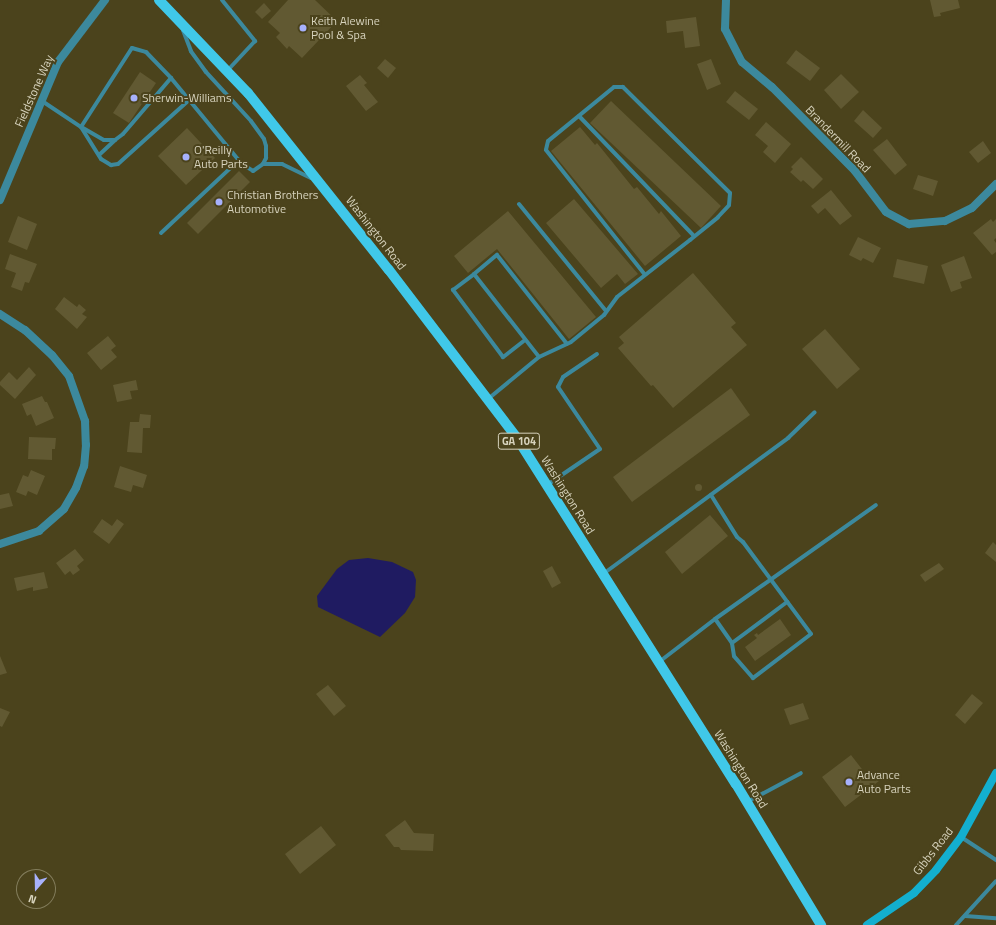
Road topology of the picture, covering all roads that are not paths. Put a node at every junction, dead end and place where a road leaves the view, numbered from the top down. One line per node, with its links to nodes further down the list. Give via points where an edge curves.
1 (105, 0): 9 (street, Fieldstone Way, via 58,62)
2 (159, 0): 5 (main road, Washington Road / GA 104)
3 (222, 0): 6 (lane, via 255,41)
4 (726, 0): 17 (street, Brandermill Road, via 725,29 742,62 772,87 855,171 886,212 909,224 945,221 972,208)
5 (181, 23): 6 (main road, Washington Road / GA 104); 15 (lane, via 191,51 206,72 264,139 266,158)
6 (227, 71): 16 (main road, Washington Road / GA 104, via 248,93)
7 (171, 78): 8 (lane); 11 (lane, via 146,52 132,48); 12 (lane)
8 (188, 100): 13 (lane, via 118,164 105,163); 14 (lane)
9 (41, 101): 11 (lane); 18 (street, Fieldstone Way)
10 (579, 116): 21 (lane); 21 (lane, via 614,87 624,87 730,193 729,205); 23 (lane, via 548,141 546,150)
11 (81, 127): 12 (lane, via 104,140); 13 (lane)
12 (115, 140): 13 (lane)
13 (99, 155)
14 (239, 160): 15 (lane, via 254,171); 20 (lane)
15 (263, 164): 16 (lane, via 282,164)
16 (318, 181): 30 (main road, Washington Road / GA 104)
17 (996, 184)
18 (0, 200)
19 (519, 204): 24 (lane)
20 (161, 233)
21 (694, 236): 23 (lane)
22 (474, 274): 26 (lane); 26 (lane, via 453,290 503,357); 27 (lane, via 498,255)
23 (645, 275): 24 (lane, via 616,297)
24 (606, 312): 27 (lane)
25 (0, 314): 35 (street, via 25,330 52,355 69,376 85,421 86,445 84,466 76,488 64,509 39,531)
26 (525, 340): 29 (lane)
27 (567, 344): 29 (lane)
28 (597, 354): 32 (lane, via 563,377 558,387 600,450)
29 (539, 357): 30 (lane)
30 (488, 399): 32 (main road, Washington Road / GA 104)
31 (815, 412): 33 (lane, via 788,438)
32 (547, 485): 36 (main road, Washington Road / GA 104)
33 (711, 495): 36 (lane); 37 (lane, via 737,537)
34 (876, 505): 37 (lane)
35 (0, 544)
36 (603, 574): 41 (main road, Washington Road / GA 104)
37 (770, 579): 38 (lane); 39 (lane)
38 (787, 602): 40 (lane); 40 (lane, via 811,634 753,678 734,656)
39 (715, 619): 40 (lane); 41 (lane)
40 (732, 643)
41 (659, 662): 44 (main road, Washington Road / GA 104)
42 (801, 773): 44 (lane)
43 (996, 773): 45 (street, Gibbs Road)
44 (747, 802): 50 (main road, Washington Road / GA 104)
45 (961, 837): 46 (lane); 51 (street, Gibbs Road, via 936,870 914,893)
46 (996, 860)
47 (996, 881): 48 (lane)
48 (964, 916): 49 (lane); 52 (lane)
49 (996, 918)
50 (821, 925)
51 (867, 925)
52 (956, 925)

